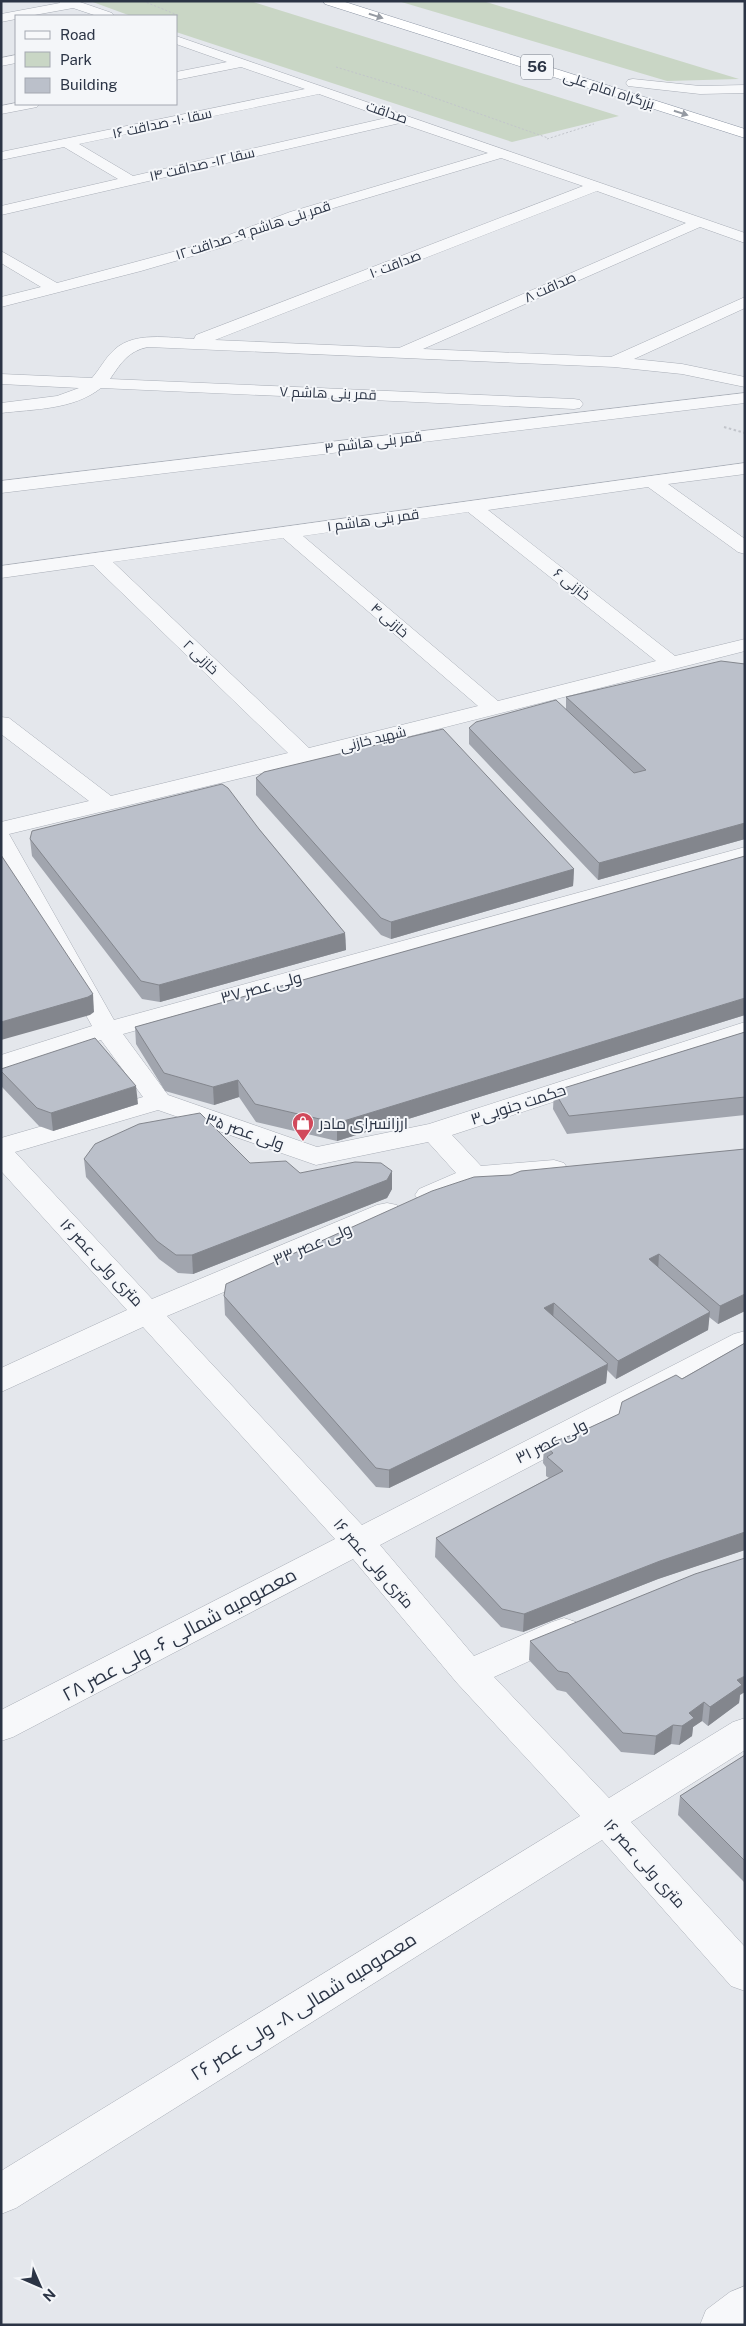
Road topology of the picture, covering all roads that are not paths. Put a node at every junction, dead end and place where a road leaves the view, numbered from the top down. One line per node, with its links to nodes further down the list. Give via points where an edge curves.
1 (329, 1): 19 (highway, بزرگراه امام علی / 56, one-way to 19)
2 (372, 1): 4 (highway)
3 (69, 3): 5 (street); 6 (street)
4 (395, 8)
5 (105, 15)
6 (1, 18)
7 (178, 41): 10 (street, صداقت)
8 (15, 59): 9 (street)
9 (1, 62)
10 (242, 63): 11 (street); 14 (street, صداقت)
11 (178, 76)
12 (629, 81): 13 (street, via 700,90); 15 (highway, بزرگراه امام علی)
13 (745, 89)
14 (323, 90): 18 (street, صداقت); 20 (street, سقا ۱۰ - صداقت ۱۶)
15 (698, 103)
16 (27, 105): 17 (street)
17 (1, 110)
18 (402, 118): 21 (street, صداقت); 23 (street, سقا ۱۲ - صداقت ۱۴)
19 (745, 134)
20 (66, 143): 22 (street, سقا ۱۰ - صداقت ۱۶); 23 (street)
21 (503, 153): 24 (street, صداقت); 29 (street, قمر بنی هاشم ۹ - صداقت ۱۲, via 295,215 215,245)
22 (1, 156)
23 (131, 181): 25 (street, سقا ۱۲ - صداقت ۱۴)
24 (597, 186): 26 (street, صداقت); 32 (street, صداقت ۱۰)
25 (1, 211)
26 (700, 222): 27 (street); 33 (street, صداقت ۸)
27 (745, 238)
28 (1, 256): 29 (street)
29 (54, 288): 30 (street, قمر بنی هاشم ۹ - صداقت ۱۲)
30 (1, 302)
31 (745, 302): 34 (street)
32 (193, 342): 33 (street); 37 (street, via 134,343 118,353)
33 (401, 353): 34 (street)
34 (614, 362): 36 (street, via 682,369)
35 (1, 379): 37 (street, قمر بنی هاشم ۷)
36 (745, 382)
37 (98, 384): 39 (street, via 75,396); 40 (street, قمر بنی هاشم ۷)
38 (745, 398): 40 (street, قمر بنی هاشم ۳)
39 (1, 408)
40 (655, 408): 43 (street, قمر بنی هاشم ۳)
41 (745, 468): 42 (street, قمر بنی هاشم ۱)
42 (652, 481): 44 (street, قمر بنی هاشم ۱); 46 (street)
43 (1, 487)
44 (472, 506): 45 (street, قمر بنی هاشم ۱); 50 (street, خازنی ۶)
45 (287, 532): 47 (street, قمر بنی هاشم ۱); 52 (street, خازنی ۴)
46 (745, 548)
47 (97, 558): 48 (street, قمر بنی هاشم ۱); 55 (street, خازنی ۲)
48 (1, 572)
49 (745, 645): 50 (street, شهید خازنی)
50 (671, 663): 51 (street, شهید خازنی)
51 (540, 696): 52 (street, شهید خازنی); 53 (street)
52 (493, 708): 55 (street, شهید خازنی, via 437,732)
53 (560, 715)
54 (1, 723): 56 (street)
55 (304, 756): 56 (street, شهید خازنی, via 222,785)
56 (108, 804): 57 (street, شهید خازنی)
57 (1, 830)
58 (1, 839): 60 (street)
59 (745, 854): 60 (street, ولی عصر ۳۷, via 583,889 523,914 356,952)
60 (107, 1030): 62 (street, ولی عصر ۳۷); 63 (street)
61 (745, 1030): 64 (street, حکمت جنوبی۳)
62 (1, 1064)
63 (159, 1101): 64 (street, ولی عصر ۳۵, via 316,1156); 65 (street)
64 (434, 1132): 68 (street)
65 (1, 1147)
66 (1, 1154): 69 (street, ۱۶ متری ولی عصر)
67 (580, 1167): 68 (street, ولی عصر ۳۳)
68 (474, 1176): 69 (street, ولی عصر ۳۳)
69 (149, 1312): 71 (street, ولی عصر ۳۳); 72 (street, ۱۶ متری ولی عصر)
70 (745, 1341): 72 (street, ولی عصر ۳۱)
71 (1, 1380)
72 (356, 1541): 74 (street, ۱۶ متری ولی عصر); 75 (street, معصومیه شمالی ۶ - ولی عصر ۲۸)
73 (587, 1620): 74 (street)
74 (469, 1673): 77 (street, ۱۶ متری ولی عصر)
75 (1, 1727)
76 (745, 1732): 77 (street, معصومیه شمالی ۸ - ولی عصر ۲۶)
77 (605, 1818): 78 (street, ۱۶ متری ولی عصر); 79 (street, معصومیه شمالی ۸ - ولی عصر ۲۶)
78 (745, 1974)
79 (1, 2194)
80 (745, 2307): 81 (street)
81 (721, 2325)

